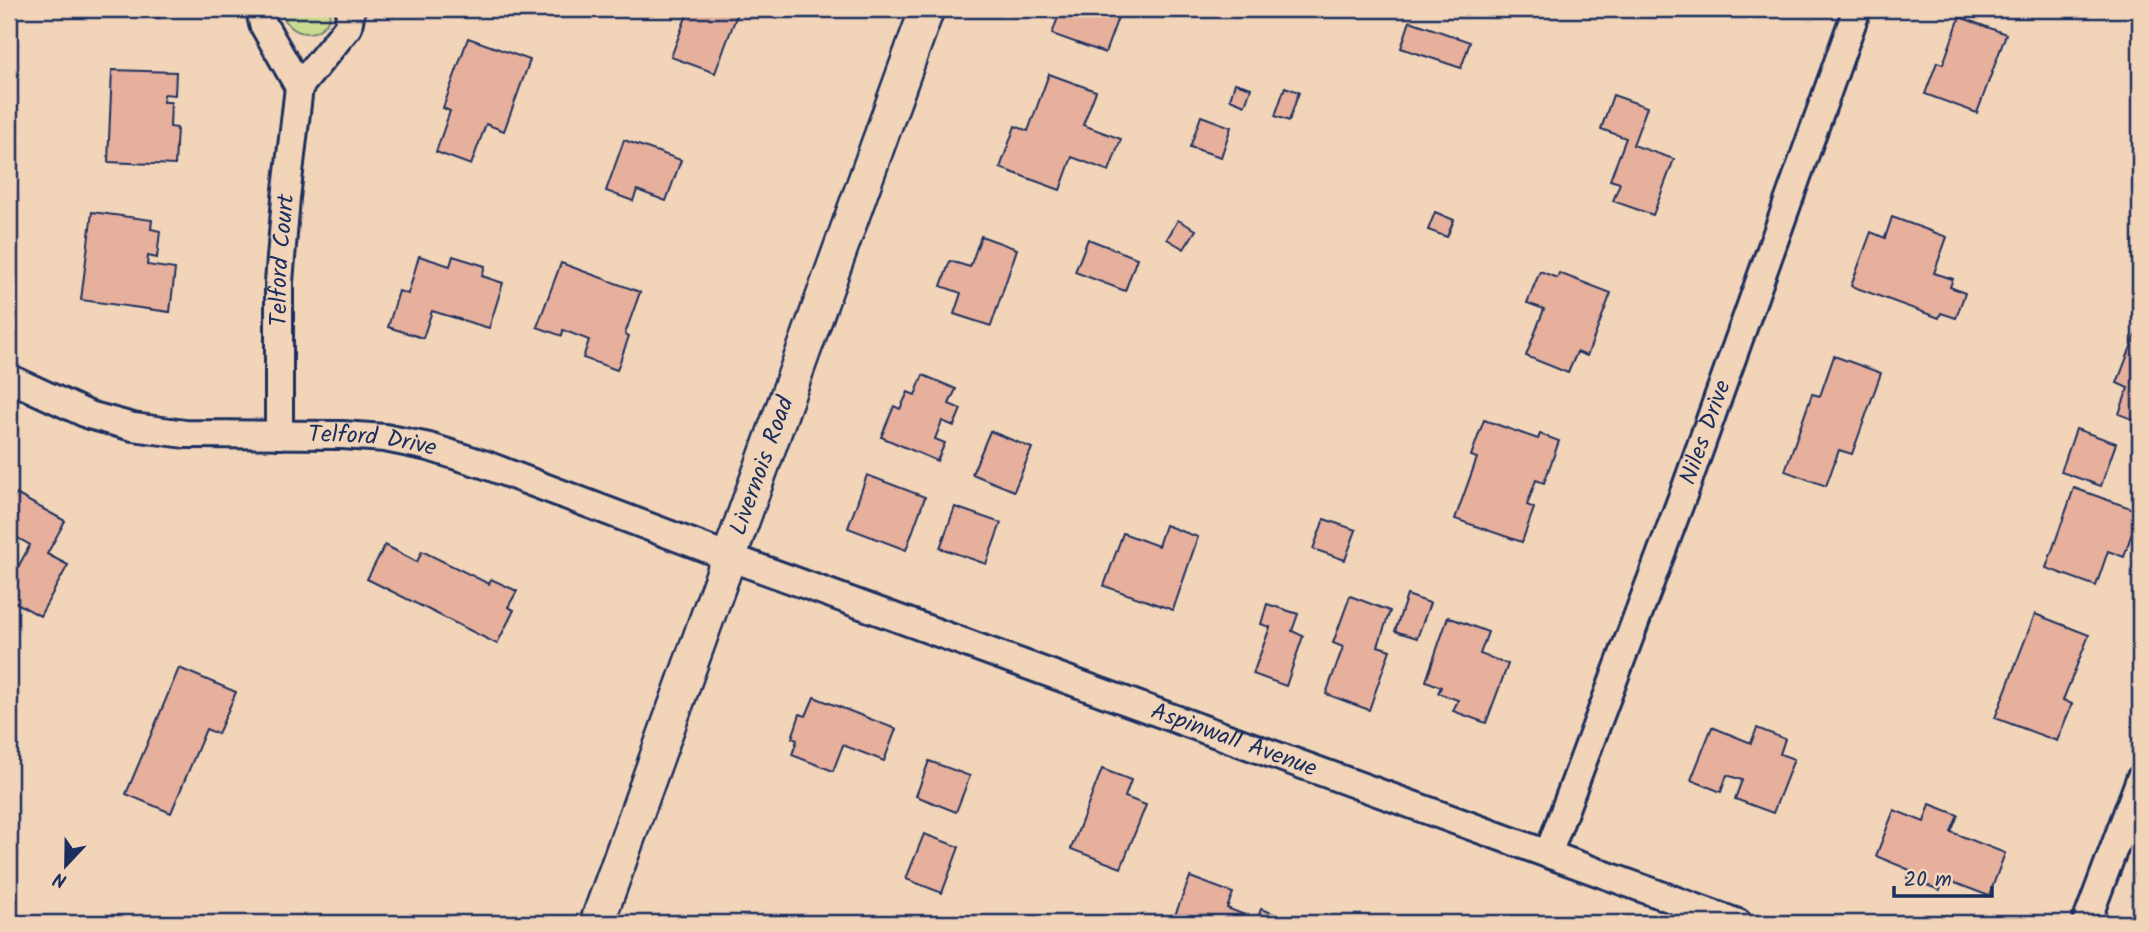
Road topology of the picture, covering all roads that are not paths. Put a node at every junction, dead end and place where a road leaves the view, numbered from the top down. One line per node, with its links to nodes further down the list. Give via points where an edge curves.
1 (260, 9): 5 (street, via 263,24)
2 (351, 9): 5 (street, via 348,27)
3 (927, 9): 8 (street, Livernois Road)
4 (1857, 9): 10 (street, Niles Drive, via 1686,487)
5 (299, 87): 7 (street, Telford Court, via 282,242)
6 (9, 378): 7 (street, Telford Drive, via 89,415 133,427 185,434)
7 (279, 435): 8 (street, Telford Drive, via 385,438 429,447)
8 (729, 557): 10 (street, Aspinwall Avenue); 11 (street, Livernois Road)
9 (2140, 779): 13 (street)
10 (1548, 853): 12 (street, Aspinwall Avenue)
11 (597, 923)
12 (1738, 923)
13 (2087, 923)

